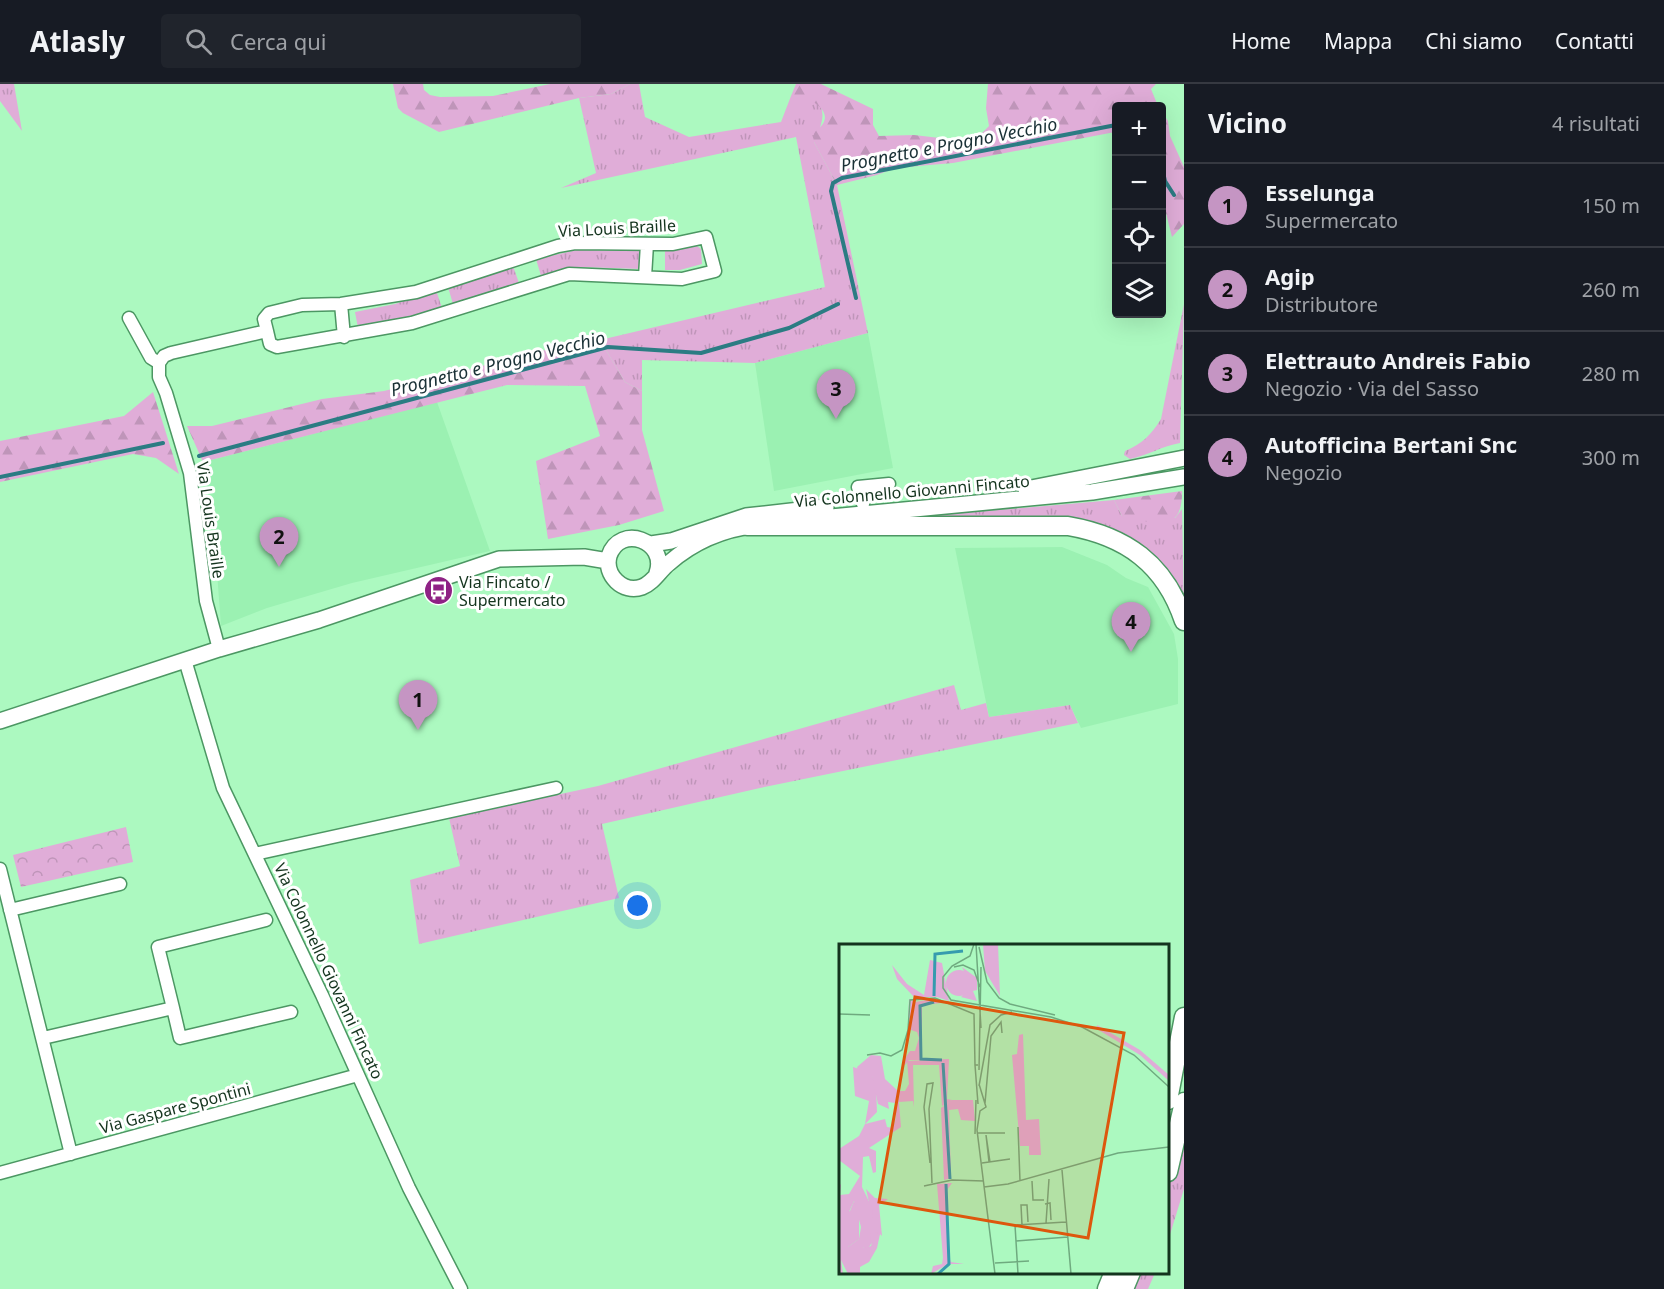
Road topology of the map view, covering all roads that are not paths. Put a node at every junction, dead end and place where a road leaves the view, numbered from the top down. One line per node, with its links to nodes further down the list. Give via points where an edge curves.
1 (647, 244): 2 (street); 2 (street, Via Louis Braille, via 673,244 706,237 715,271 682,279); 3 (street, Via Louis Braille, via 558,246 416,292)
2 (645, 277): 6 (street, Via Louis Braille, via 569,274 412,323)
3 (341, 304): 5 (street, Via Louis Braille, via 302,305 269,313 264,319); 6 (street)
4 (129, 318): 7 (street, Via Louis Braille, via 151,358)
5 (267, 331): 6 (street, Via Louis Braille, via 274,347); 7 (street, via 171,353)
6 (344, 337)
7 (159, 363): 17 (street, Via Louis Braille, via 159,377 190,473 206,601)
8 (1179, 459): 11 (main road, Via Colonnello Giovanni Fincato, via 1034,488)
9 (1180, 478): 12 (main road, Via Colonnello Giovanni Fincato, via 1092,492)
10 (889, 484): 11 (street, via 858,487)
11 (863, 504): 13 (main road, Via Colonnello Giovanni Fincato, via 746,516)
12 (747, 526): 15 (main road, Via Colonnello Giovanni Fincato, via 718,532 678,555); 16 (highway, via 1048,525 1099,531 1148,561 1167,583)
13 (651, 544): 14 (main road, Via Colonnello Giovanni Fincato, via 640,538 623,540 614,547); 15 (main road, via 658,558)
14 (608, 561): 15 (main road, Via Colonnello Giovanni Fincato, via 611,576 628,588 647,585); 17 (main road, via 584,556 499,559)
15 (657, 573)
16 (1184, 621)
17 (219, 649): 18 (main road)
18 (185, 660): 19 (main road); 21 (street, Via Colonnello Giovanni Fincato, via 223,788)
19 (0, 720)
20 (556, 788): 21 (street)
21 (255, 854): 30 (street, Via Colonnello Giovanni Fincato)
22 (0, 869): 24 (street)
23 (120, 884): 24 (street)
24 (10, 910): 29 (street)
25 (266, 920): 26 (street, via 158,947)
26 (173, 1008): 27 (street, via 180,1038); 29 (street)
27 (291, 1012)
28 (1184, 1017): 31 (highway)
29 (43, 1038): 33 (street)
30 (358, 1075): 33 (street, Via Gaspare Spontini); 38 (street, Via Colonnello Giovanni Fincato, via 409,1188)
31 (1169, 1090)
32 (1184, 1102): 34 (highway)
33 (71, 1154): 35 (street, Via Gaspare Spontini)
34 (1169, 1164)
35 (0, 1173)
36 (1113, 1274): 39 (highway)
37 (1130, 1274): 40 (highway)
38 (461, 1289)
39 (1107, 1289)
40 (1124, 1289)

